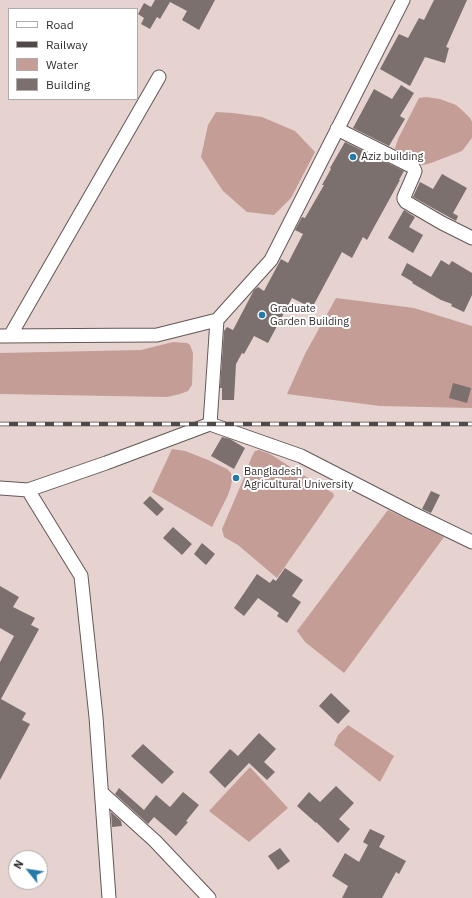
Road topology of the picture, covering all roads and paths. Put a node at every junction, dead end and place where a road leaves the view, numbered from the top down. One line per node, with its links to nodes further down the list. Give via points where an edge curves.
1 (403, 0): 3 (street)
2 (159, 77): 6 (street)
3 (337, 129): 4 (street, via 413,167 414,174 404,197 406,202); 5 (street, via 271,260)
4 (472, 238)
5 (217, 320): 6 (street, via 157,335); 7 (street)
6 (5, 336)
7 (210, 424): 9 (street); 10 (street, via 301,456)
8 (0, 488): 9 (street)
9 (28, 490): 11 (street, via 81,576)
10 (472, 542)
11 (102, 793): 12 (street); 13 (street, via 155,841)
12 (109, 898)
13 (209, 898)

